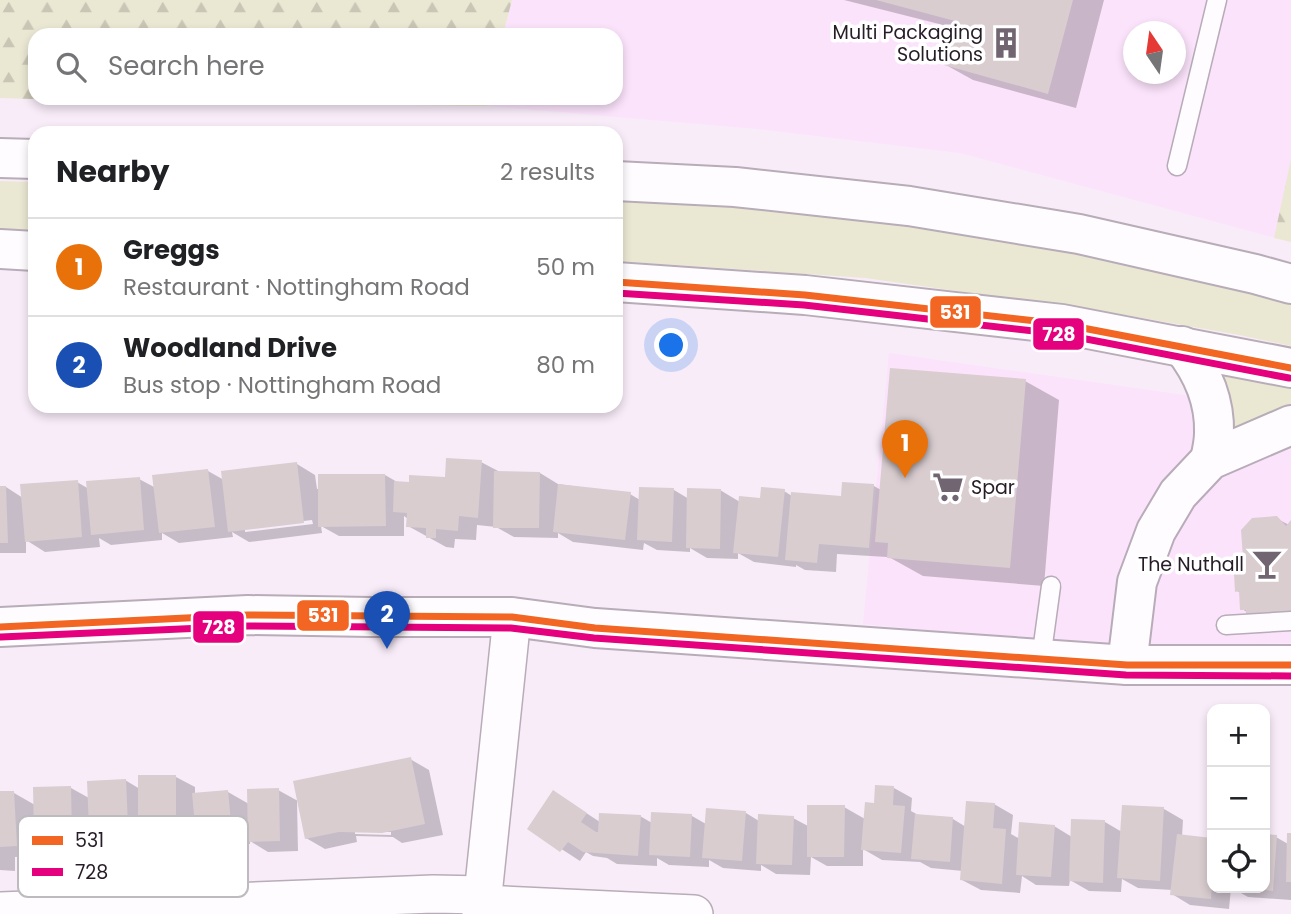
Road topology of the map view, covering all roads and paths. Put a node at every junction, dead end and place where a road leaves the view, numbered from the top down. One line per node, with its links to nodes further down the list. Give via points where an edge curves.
1 (1217, 0): 4 (lane)
2 (0, 158): 3 (main road)
3 (28, 159)
4 (1177, 166)
5 (623, 181): 9 (main road, via 735,187 909,206 1079,234)
6 (0, 249): 7 (main road)
7 (28, 251)
8 (623, 282): 10 (main road, via 873,302 1062,324)
9 (1291, 284)
10 (1182, 346): 11 (main road); 13 (main road, via 1206,384 1213,410)
11 (1291, 369)
12 (1291, 425): 13 (main road)
13 (1210, 460): 21 (main road, via 1178,494 1156,531 1137,582)
14 (1051, 586): 19 (lane)
15 (512, 617): 18 (main road, via 248,615); 19 (main road, via 595,628); 22 (street)
16 (1291, 621): 17 (lane)
17 (1226, 625)
18 (0, 627)
19 (1041, 659): 21 (main road)
20 (1291, 664): 21 (main road)
21 (1128, 665)
22 (482, 904): 23 (street, via 433,894); 24 (street)
23 (0, 911)
24 (694, 914)

